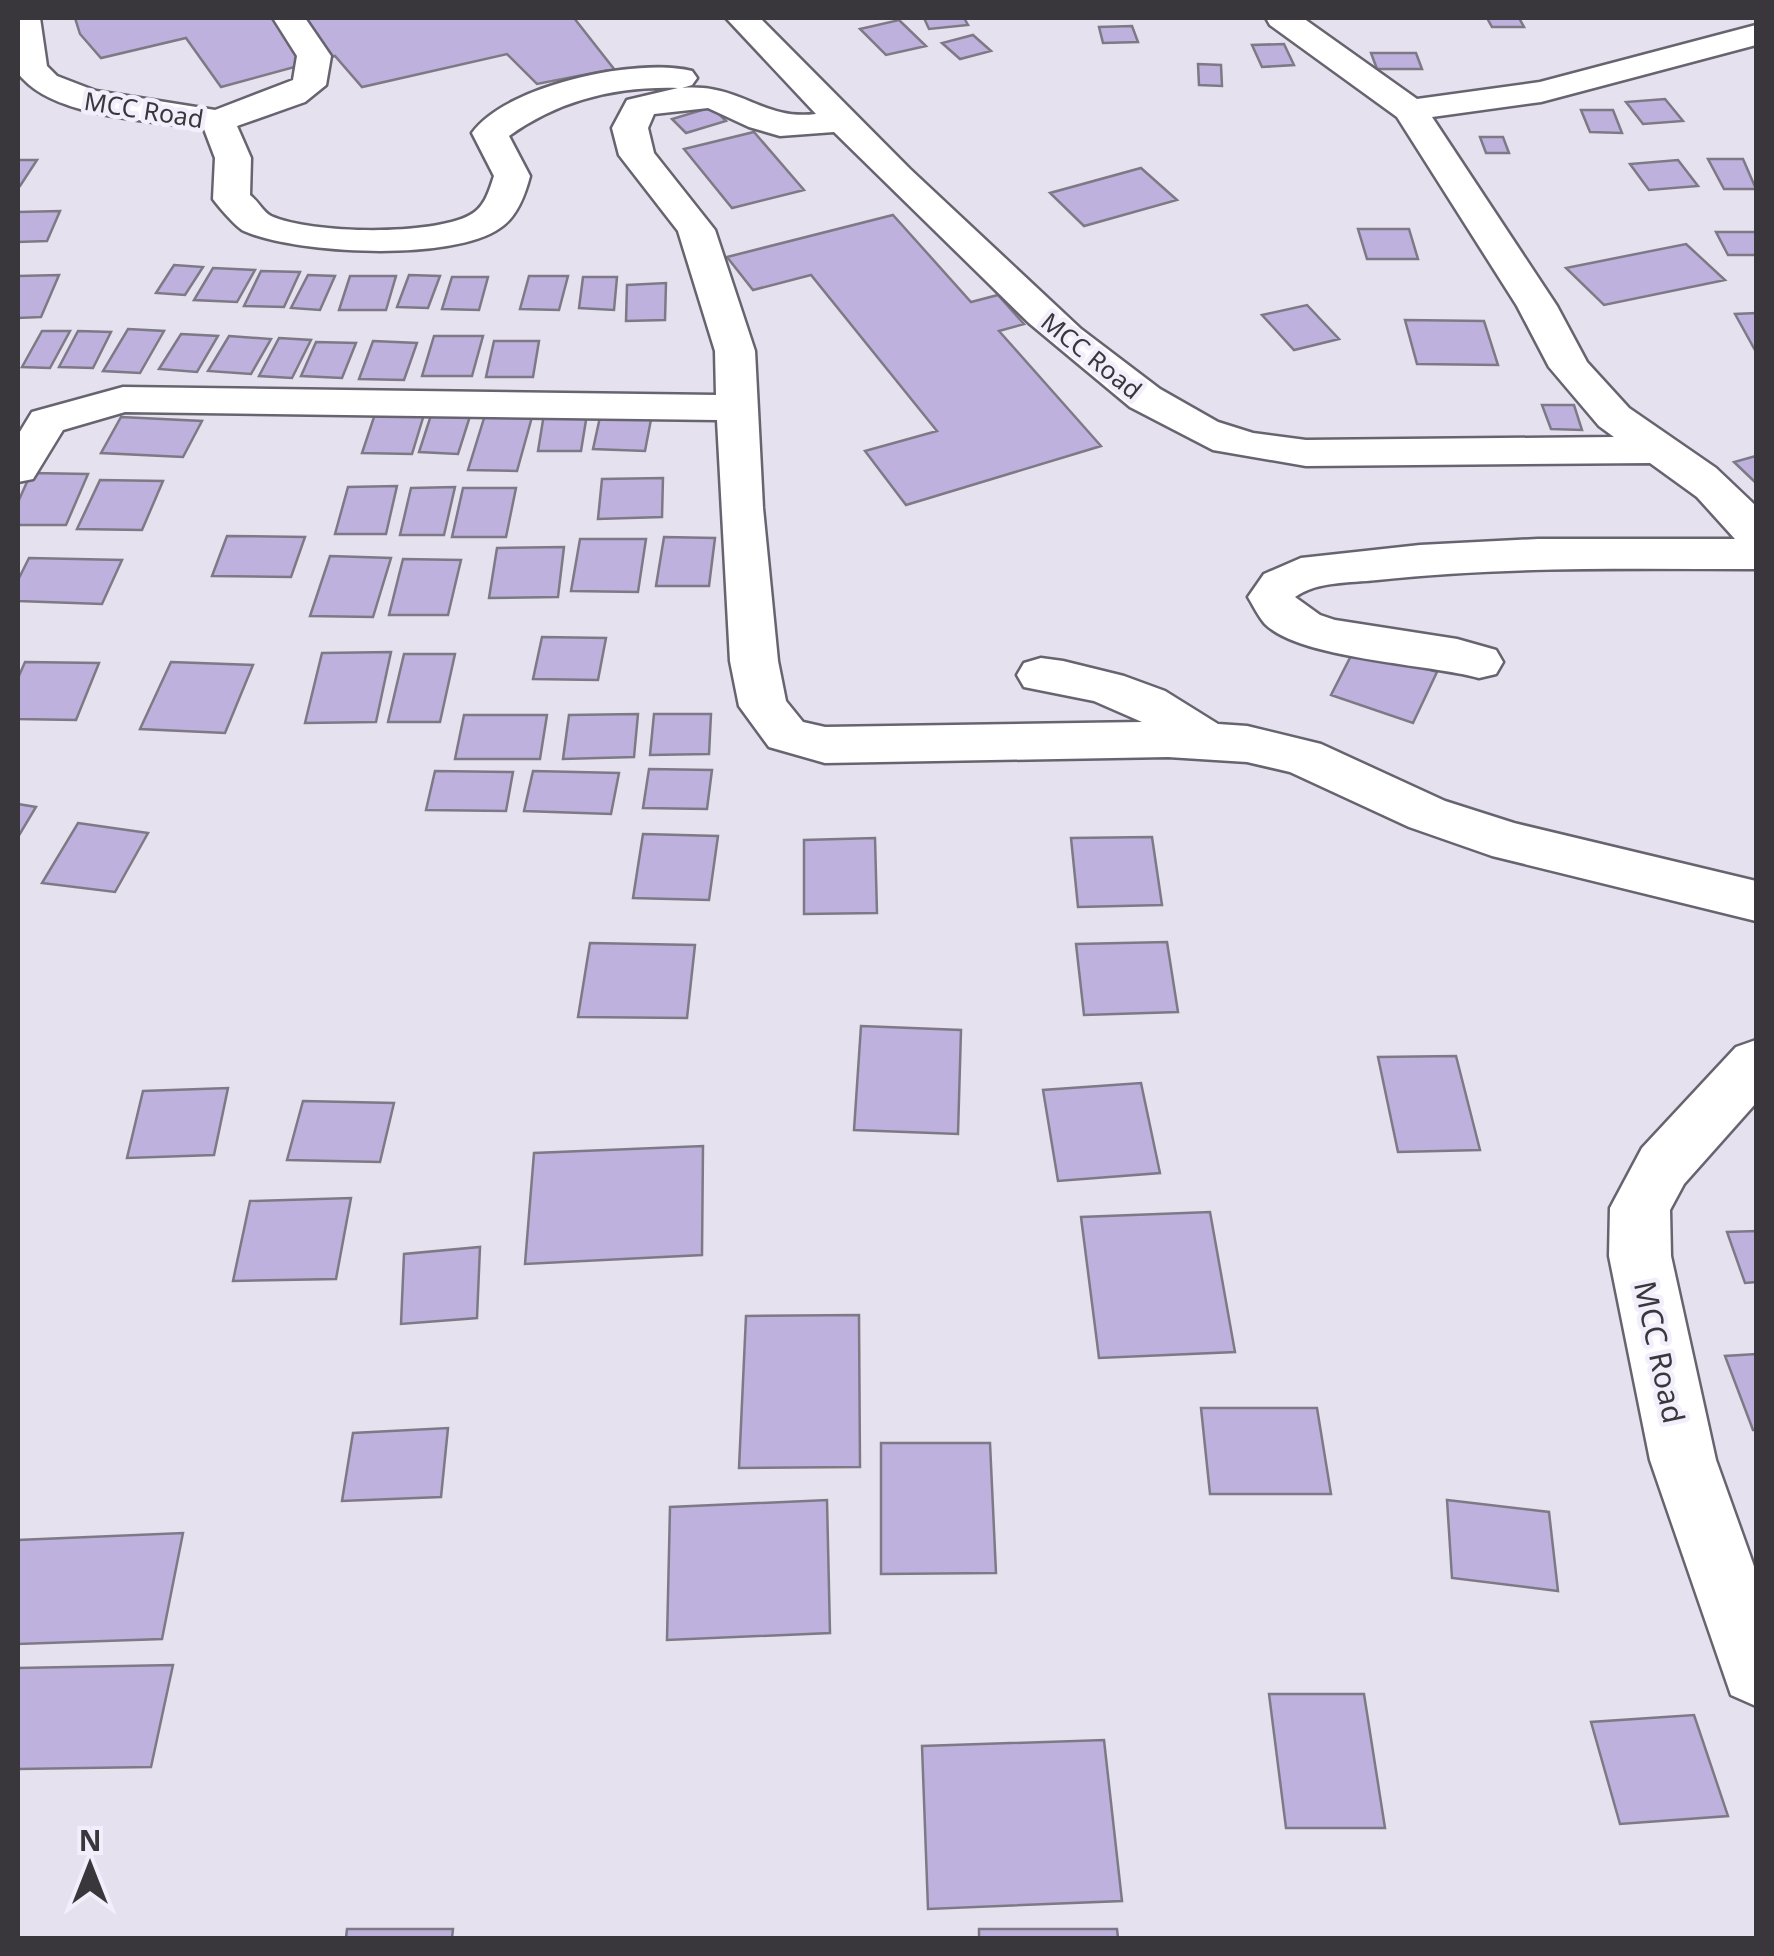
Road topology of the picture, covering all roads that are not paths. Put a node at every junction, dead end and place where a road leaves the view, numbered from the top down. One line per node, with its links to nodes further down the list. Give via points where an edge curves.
1 (24, 18): 9 (street, MCC Road, via 32,70 44,84 96,102)
2 (290, 18): 9 (street, via 314,56 308,85)
3 (742, 18): 8 (street, MCC Road)
4 (1282, 18): 7 (street)
5 (1756, 35): 7 (street, via 1541,92)
6 (718, 99): 8 (street, via 763,121 791,126); 9 (street, MCC Road, via 690,79 654,76 511,116 490,133 512,176 496,214 453,231 372,239 298,235 252,222 231,199 232,144); 10 (street, via 675,97 639,107 630,128 637,155 696,230 735,351)
7 (1410, 110): 11 (street, via 1568,367 1614,417)
8 (840, 120): 11 (street, MCC Road, via 1098,365 1128,390 1206,432 1256,448 1306,453)
9 (218, 121)
10 (738, 408): 12 (street, via 123,399 47,420); 17 (street, via 754,660 764,706 786,736 825,745)
11 (1659, 450): 13 (street, via 1735,504)
12 (18, 469)
13 (1756, 536)
14 (1756, 554): 15 (street, via 1420,560 1301,573 1271,598 1290,622 1331,635 1458,652)
15 (1479, 662)
16 (1041, 675): 17 (street, via 1123,692 1182,720)
17 (1205, 740): 18 (street, via 1303,757 1427,814 1510,842)
18 (1756, 901)
19 (1756, 1064): 20 (street, MCC Road, via 1663,1166 1640,1208 1640,1256 1682,1460)
20 (1756, 1670)

